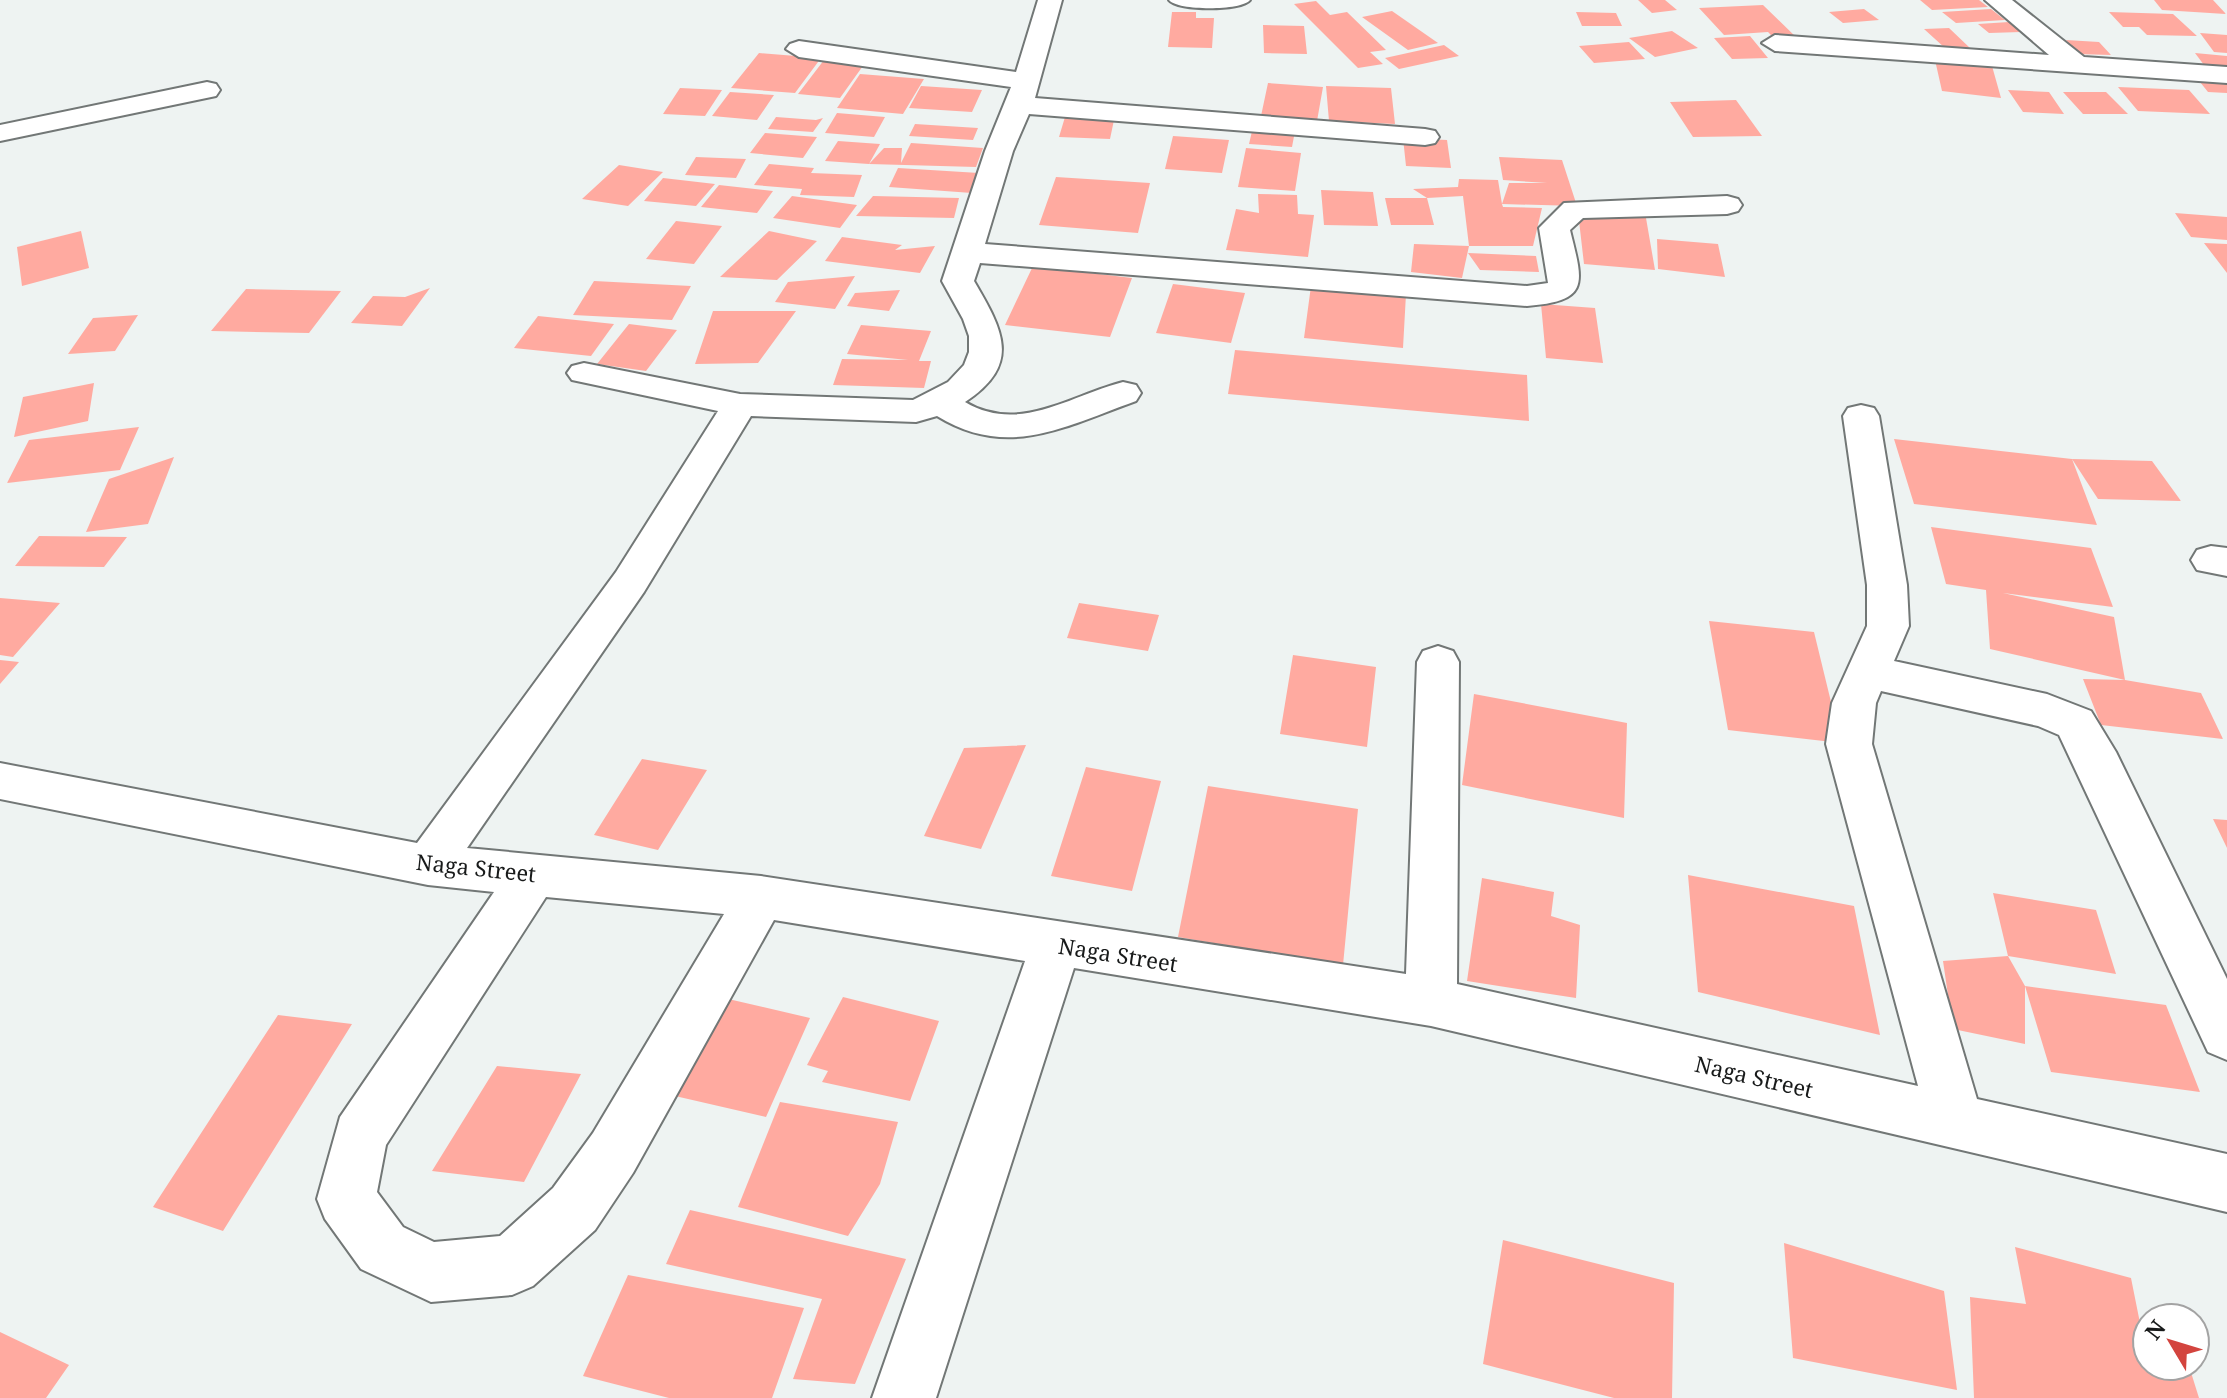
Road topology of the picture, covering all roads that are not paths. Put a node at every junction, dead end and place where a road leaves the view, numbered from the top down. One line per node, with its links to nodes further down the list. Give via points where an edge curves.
1 (1050, 0): 10 (street)
2 (1181, 0): 3 (street)
3 (1238, 0)
4 (1997, 0): 7 (street)
5 (1775, 43): 7 (street)
6 (799, 49): 10 (street)
7 (2078, 65): 8 (street)
8 (2227, 75)
9 (207, 90): 11 (street)
10 (1022, 93): 12 (street); 14 (street)
11 (0, 133)
12 (1425, 137)
13 (1727, 205): 14 (street, via 1575,209 1554,228 1563,287 1552,294 1527,296)
14 (965, 252): 17 (street, via 958,281 982,320 982,368)
15 (584, 373): 18 (street)
16 (1123, 393): 17 (street, via 1026,428 978,424)
17 (942, 403): 18 (street, via 916,411)
18 (740, 405): 23 (street, via 610,613)
19 (1861, 416): 21 (street, via 1887,585 1888,626)
20 (1438, 662): 27 (street)
21 (1870, 672): 28 (street, via 2047,711 2075,723); 29 (street, via 1854,703 1849,744)
22 (0, 781): 23 (street, Naga Street)
23 (428, 865): 24 (street, Naga Street)
24 (533, 875): 25 (street, Naga Street); 25 (street, via 360,1136 346,1199 382,1248 431,1272 512,1265 574,1209 613,1153)
25 (761, 897): 26 (street, Naga Street)
26 (1056, 946): 27 (street, Naga Street); 31 (street)
27 (1431, 1002): 29 (street, Naga Street)
28 (2227, 1035)
29 (1956, 1123): 30 (street, Naga Street)
30 (2227, 1183)
31 (904, 1398)

